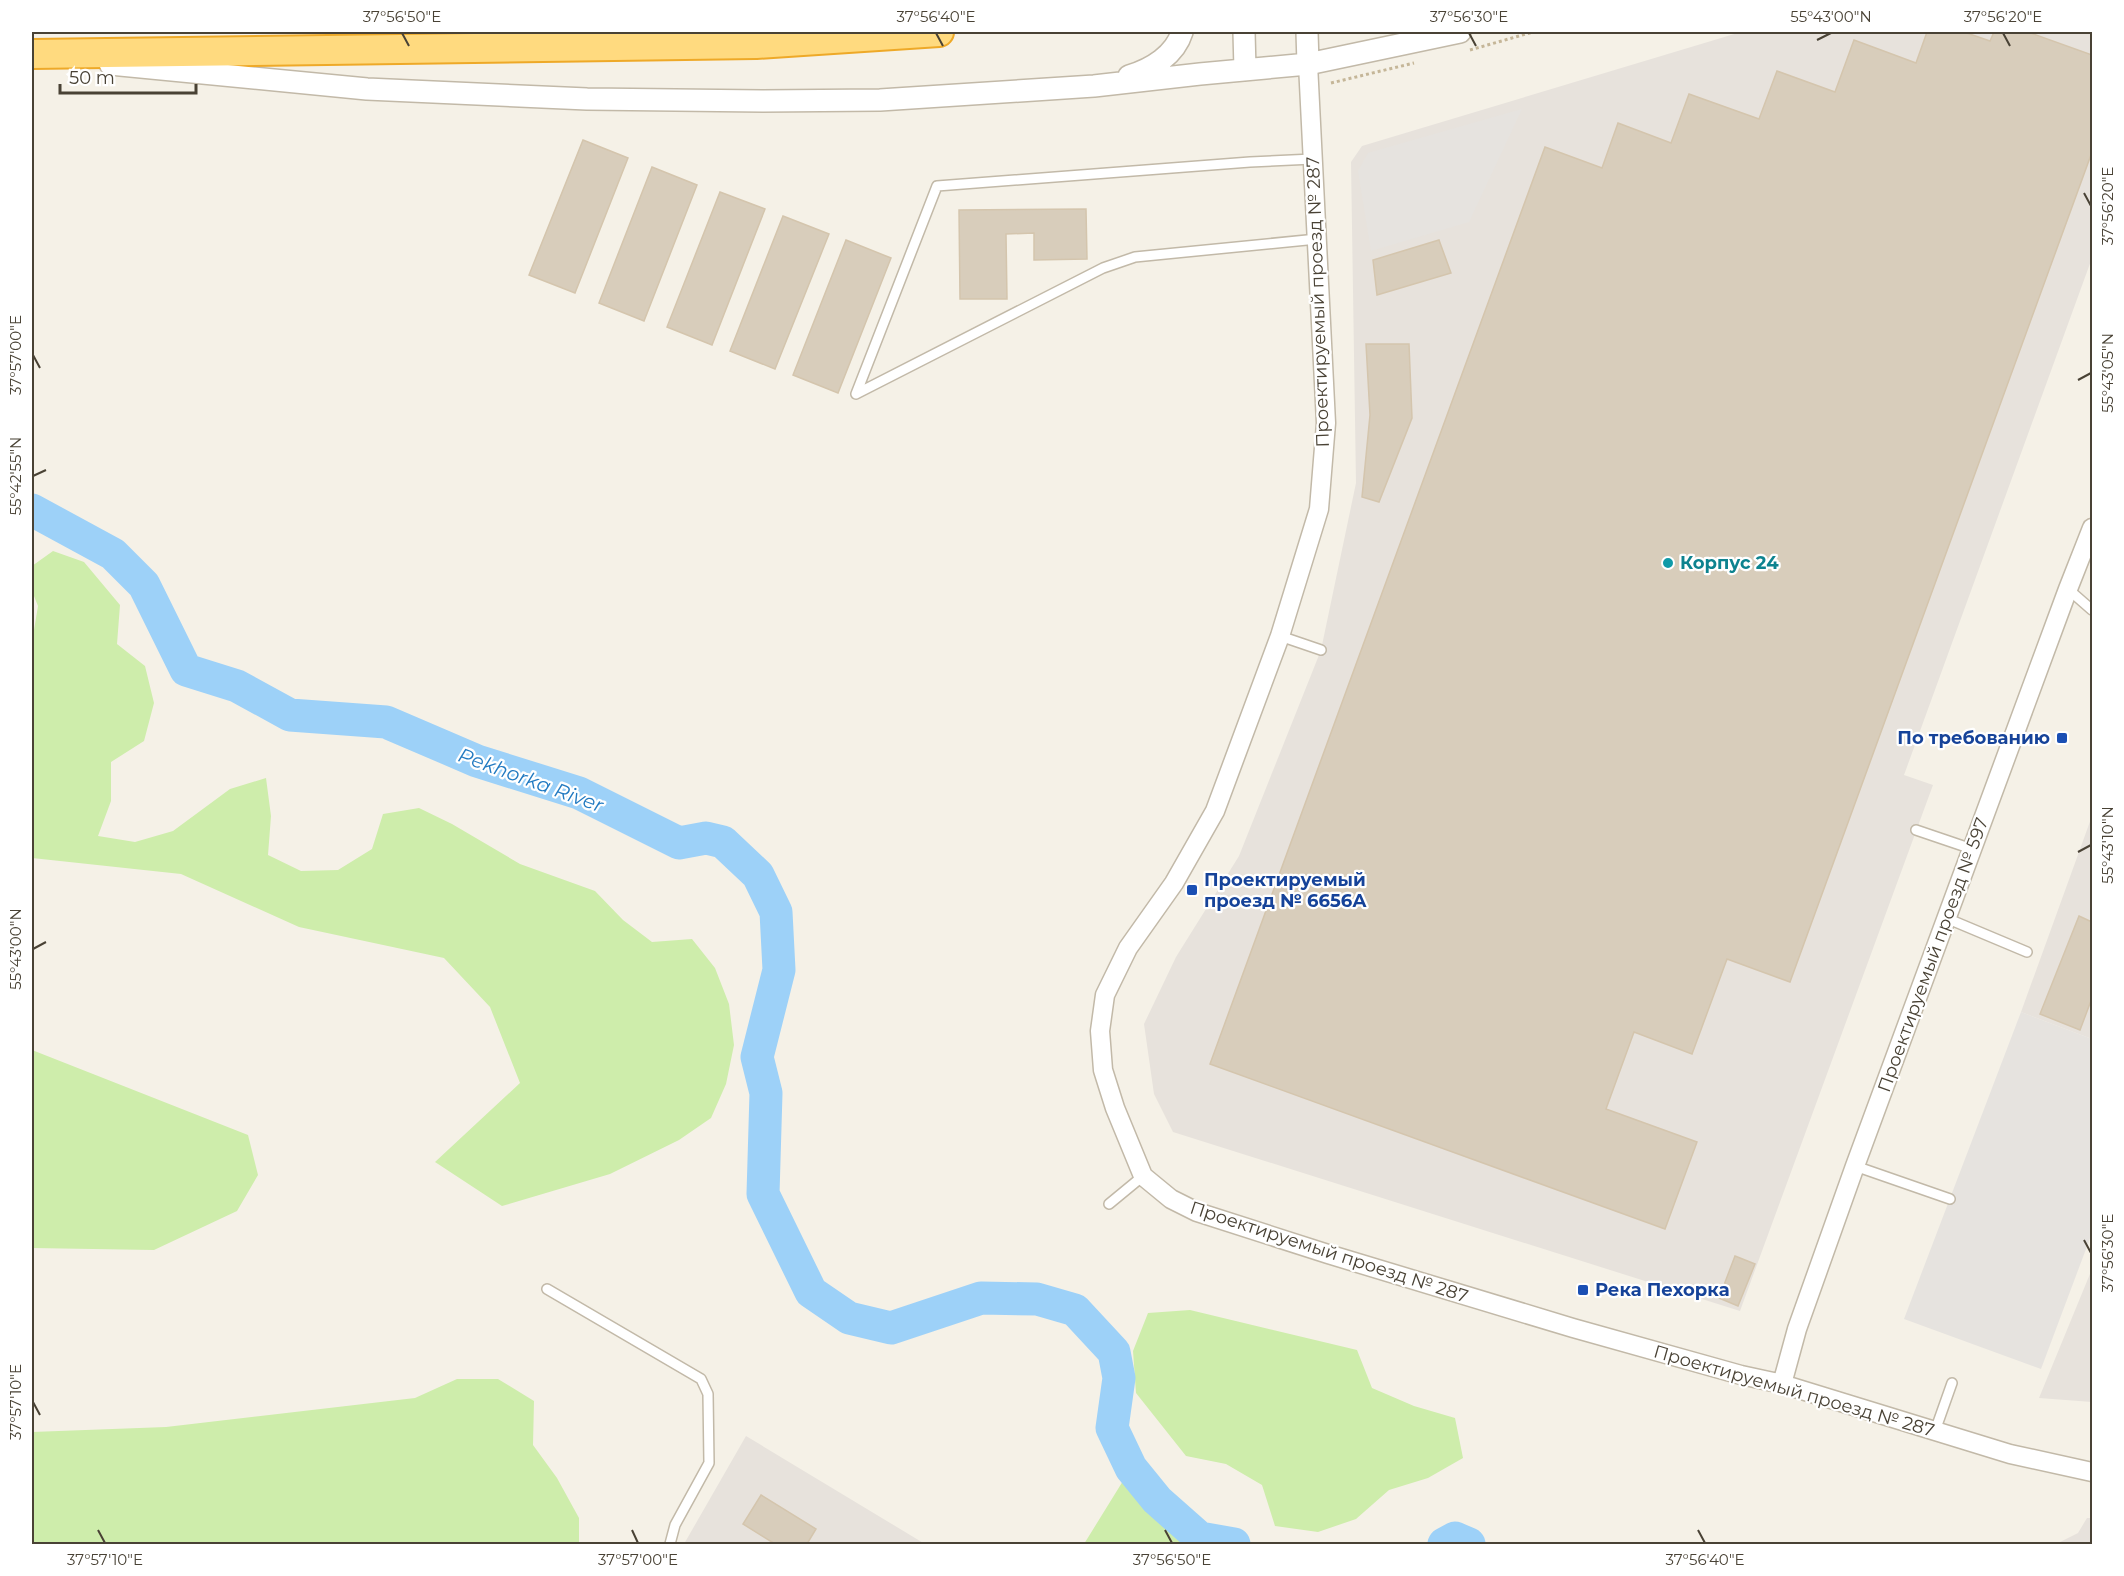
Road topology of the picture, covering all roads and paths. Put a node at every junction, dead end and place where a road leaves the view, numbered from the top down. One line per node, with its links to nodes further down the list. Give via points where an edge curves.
1 (939, 32): 8 (highway, via 756,44)
2 (1182, 32): 11 (street, via 1169,55 1144,71)
3 (1244, 32): 10 (street)
4 (1307, 32): 9 (street)
5 (1415, 32): 7 (street)
6 (1460, 32): 7 (street)
7 (1438, 38): 9 (street)
8 (32, 55): 11 (street, via 367,89 587,99 880,100)
9 (1308, 64): 10 (street); 12 (street, Проектируемый проезд № 287)
10 (1245, 70): 11 (street)
11 (1094, 86)
12 (1312, 159): 13 (street, Проектируемый проезд № 287); 13 (lane, via 938,186 856,394 1117,262)
13 (1317, 239): 17 (street, Проектируемый проезд № 287, via 1326,423 1319,509)
14 (2092, 528): 15 (street, Проектируемый проезд № 597)
15 (2068, 589): 16 (lane); 20 (street, Проектируемый проезд № 597)
16 (2092, 610)
17 (1280, 636): 18 (lane); 24 (street, Проектируемый проезд № 287, via 1215,811 1173,883 1128,948 1105,995 1100,1031 1103,1070 1114,1108)
18 (1321, 650)
19 (1916, 830): 20 (lane)
20 (1972, 849): 21 (street, Проектируемый проезд № 597)
21 (1946, 918): 22 (lane); 23 (street, Проектируемый проезд № 597)
22 (2027, 952)
23 (1855, 1167): 25 (lane); 29 (street, Проектируемый проезд № 597, via 1797,1329)
24 (1143, 1176): 26 (lane); 29 (street, Проектируемый проезд № 287, via 1197,1212 1486,1303)
25 (1950, 1199)
26 (1109, 1204)
27 (547, 1289): 32 (lane, via 701,1379 708,1394 709,1463 675,1525)
28 (1953, 1383): 30 (lane)
29 (1782, 1384): 30 (street, Проектируемый проезд № 287)
30 (1935, 1431): 31 (street, Проектируемый проезд № 287, via 2010,1454)
31 (2092, 1472)
32 (670, 1545)

